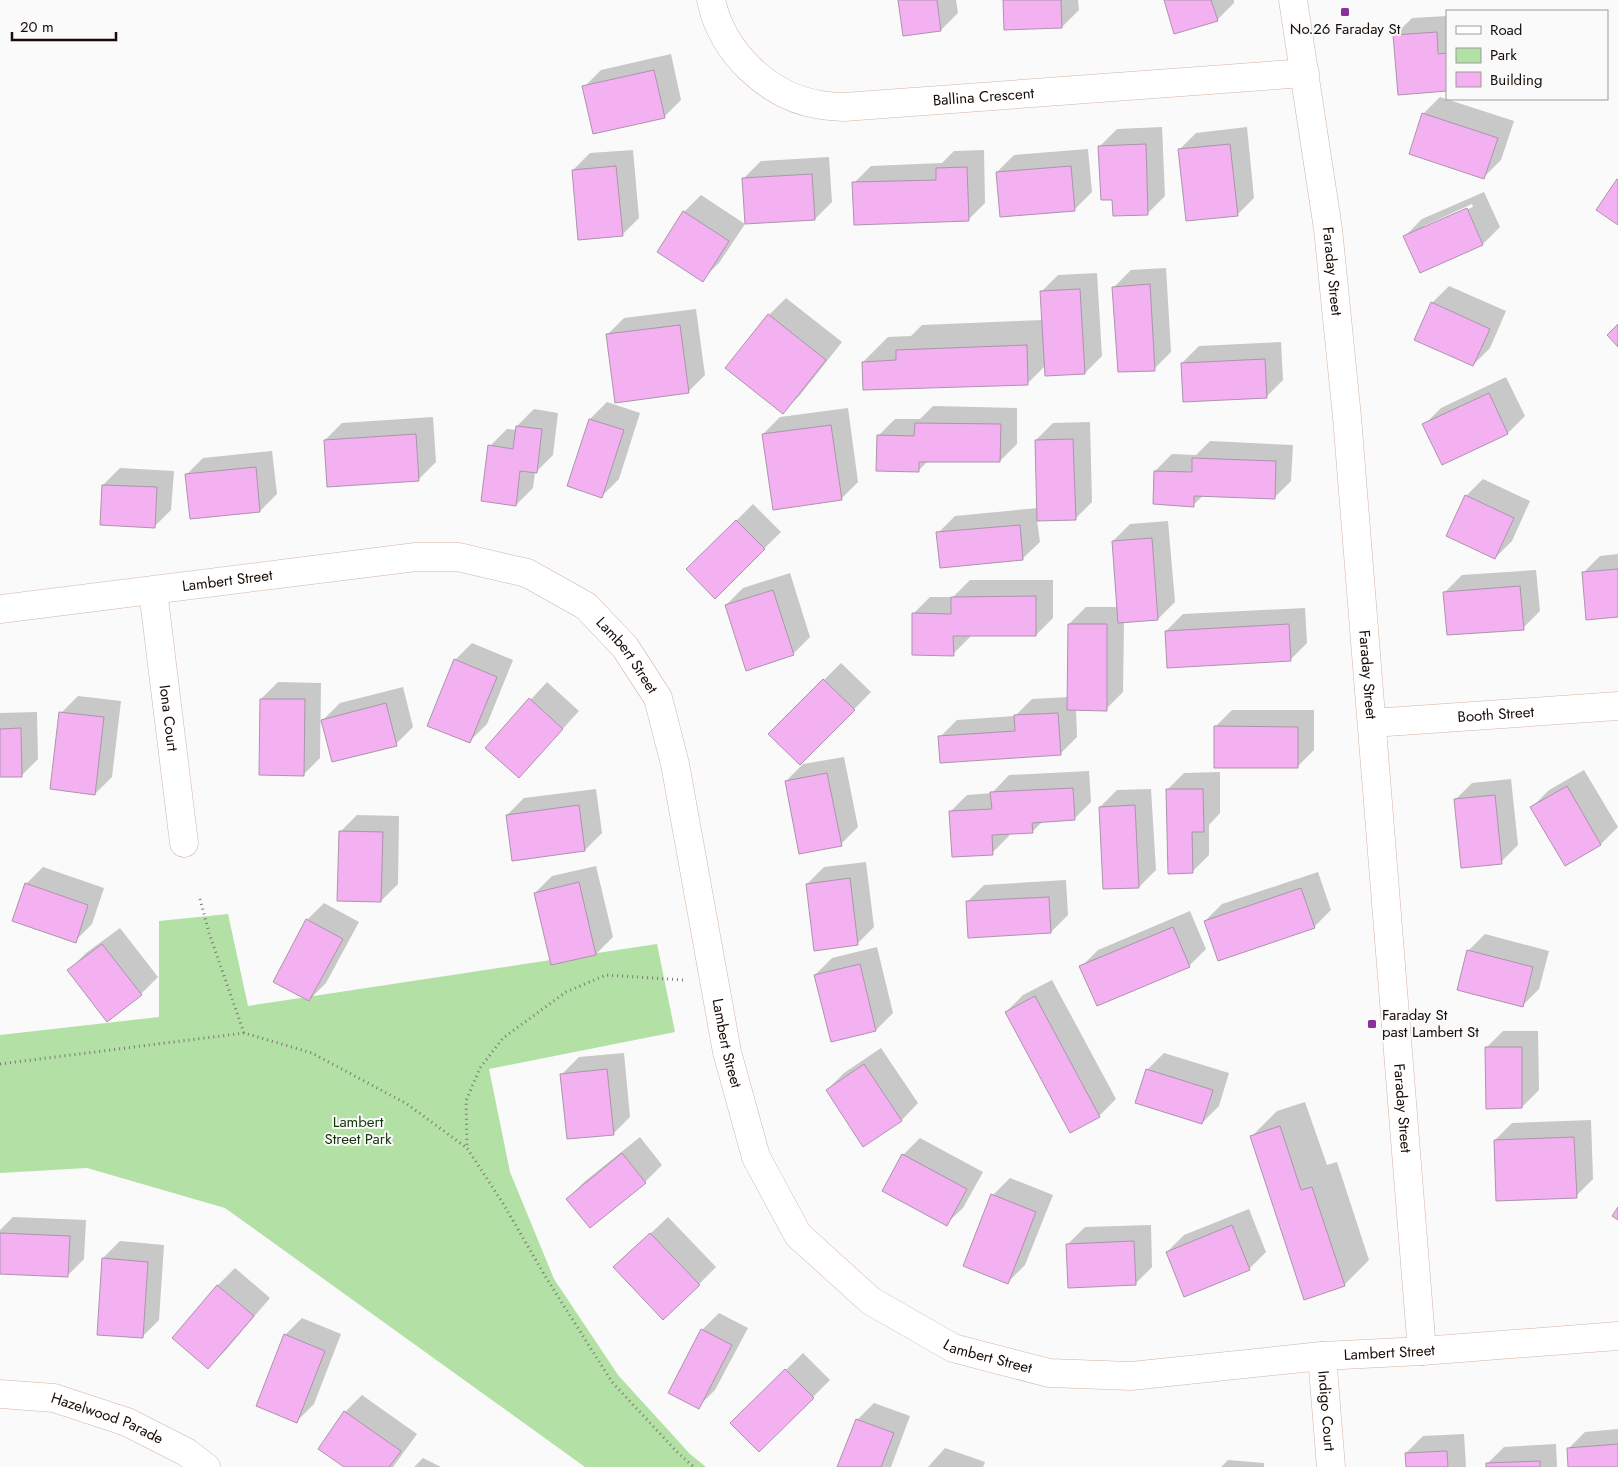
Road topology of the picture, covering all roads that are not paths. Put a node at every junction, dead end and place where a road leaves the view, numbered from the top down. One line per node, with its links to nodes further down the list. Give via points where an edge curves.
1 (711, 0): 3 (street, Ballina Crescent, via 732,49 745,64 765,82 787,95 820,105 854,107)
2 (1293, 0): 3 (street, Faraday Street)
3 (1305, 73): 7 (street, Faraday Street, via 1328,228)
4 (153, 591): 5 (street, Lambert Street); 8 (street, Iona Court); 11 (street, Lambert Street, via 416,557 458,557 528,573 586,606 625,648 658,698 675,764 727,1052 756,1157 798,1235 871,1301 953,1348 1048,1373 1131,1376)
5 (0, 609)
6 (1618, 706): 7 (street, Booth Street)
7 (1372, 723): 10 (street, Faraday Street)
8 (184, 843)
9 (1618, 1336): 10 (street, Lambert Street)
10 (1422, 1351): 11 (street, Lambert Street)
11 (1322, 1356): 14 (street, Indigo Court)
12 (0, 1394): 13 (street, Hazelwood Parade, via 54,1398 127,1422 186,1452)
13 (206, 1467)
14 (1330, 1467)

